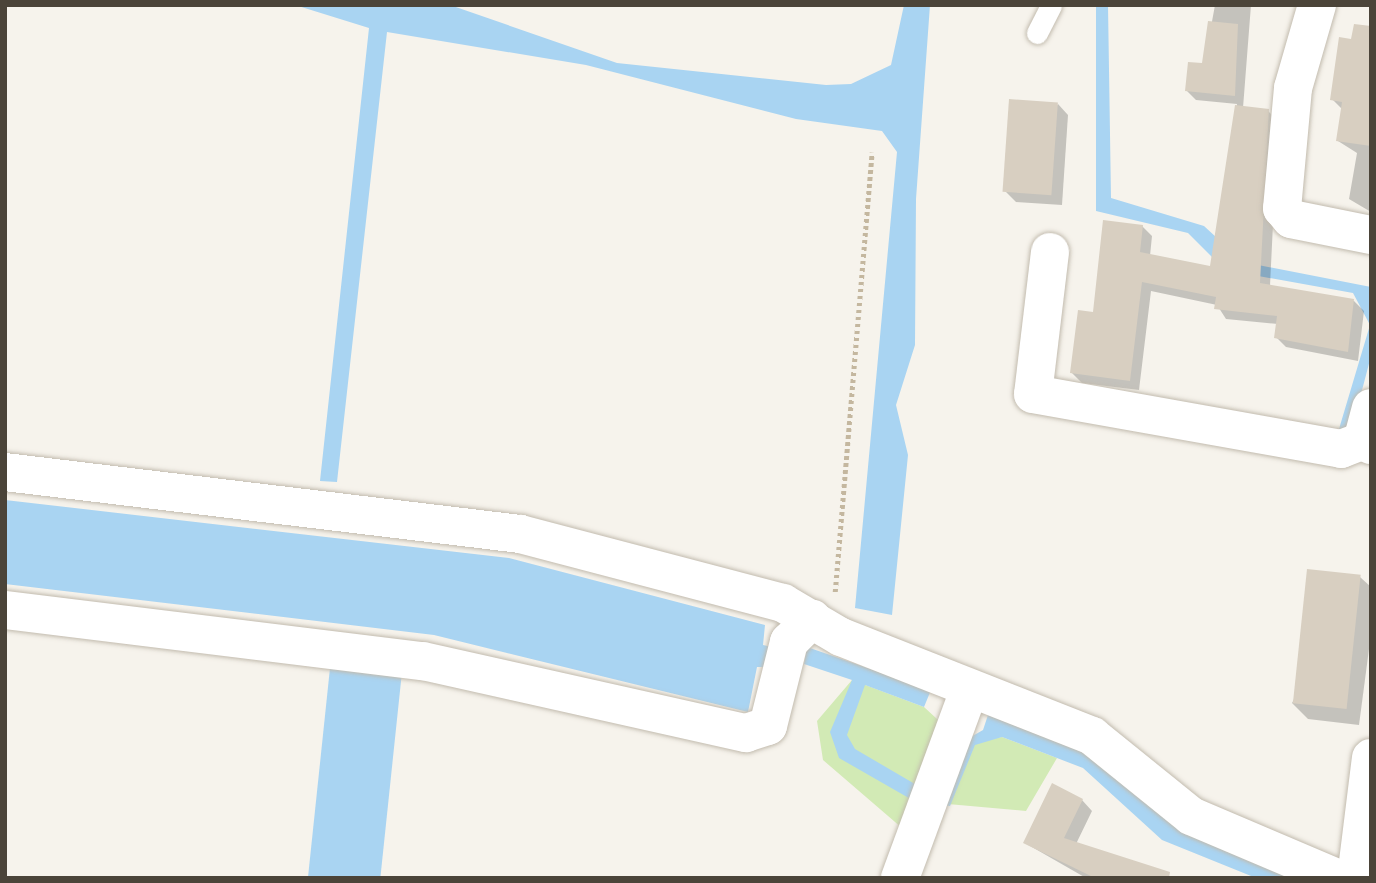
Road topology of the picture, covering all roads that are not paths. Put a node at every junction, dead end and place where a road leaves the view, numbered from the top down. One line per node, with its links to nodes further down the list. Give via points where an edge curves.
1 (1051, 5): 3 (lane)
2 (1317, 5): 4 (street, via 1293,88 1282,208 1291,219)
3 (1037, 33)
4 (1371, 235)
5 (1050, 252): 6 (street, via 1033,394 1341,449)
6 (1368, 431)
7 (5, 472): 9 (street, via 520,534 783,603)
8 (5, 610): 9 (street, via 424,661 746,733 768,726)
9 (794, 646): 10 (street)
10 (970, 688): 12 (street); 13 (street, via 1091,736 1191,816)
11 (1371, 758): 14 (street)
12 (900, 878)
13 (1337, 878)
14 (1356, 878)

